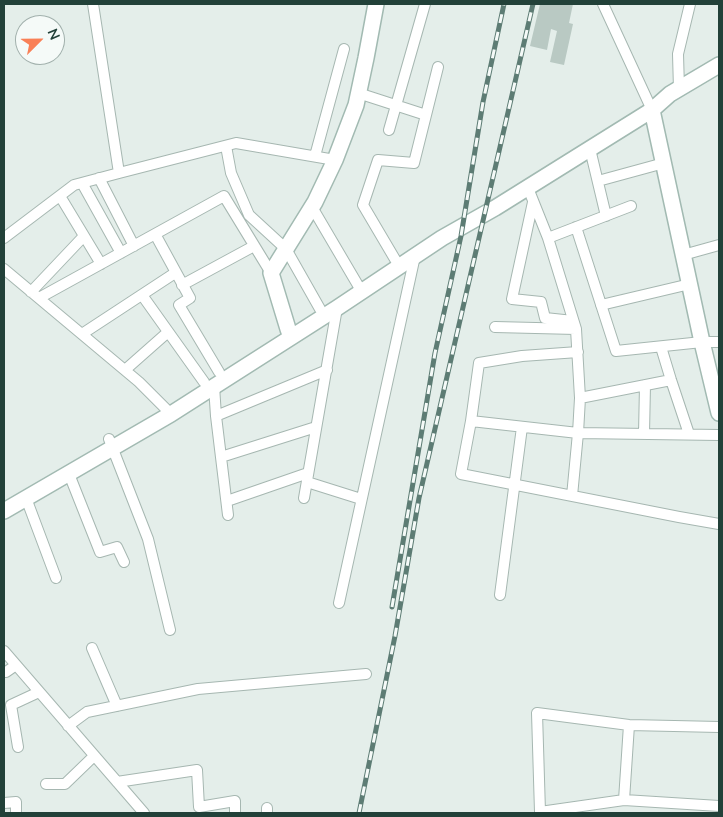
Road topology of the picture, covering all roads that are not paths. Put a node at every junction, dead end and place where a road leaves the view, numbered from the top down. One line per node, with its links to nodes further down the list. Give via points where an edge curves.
1 (93, 4): 21 (street)
2 (376, 4): 11 (main road)
3 (425, 4): 12 (street)
4 (602, 4): 13 (street)
5 (690, 4): 10 (street, via 678,54)
6 (344, 49): 18 (street)
7 (719, 65): 10 (main road)
8 (438, 67): 14 (street)
9 (719, 76): 13 (main road, via 675,102)
10 (679, 89): 13 (main road)
11 (358, 93): 12 (street); 19 (main road)
12 (396, 105): 14 (street); 15 (street)
13 (652, 110): 17 (main road); 20 (main road)
14 (426, 115): 43 (street, via 414,163 378,160 363,206)
15 (389, 130)
16 (226, 146): 18 (street, via 236,143); 21 (street); 38 (street, via 231,173 249,214)
17 (590, 149): 23 (street); 25 (main road)
18 (315, 156): 19 (street)
19 (335, 160): 28 (main road)
20 (664, 163): 23 (street); 40 (main road)
21 (119, 172): 22 (street)
22 (99, 178): 24 (street); 36 (street)
23 (598, 181): 29 (street)
24 (82, 183): 26 (street); 39 (street)
25 (531, 195): 34 (street); 41 (main road, via 495,208); 55 (street, via 512,299 541,302 545,318)
26 (60, 196): 32 (street); 33 (street)
27 (631, 206): 29 (street)
28 (312, 207): 38 (main road); 49 (street)
29 (606, 216): 30 (street)
30 (576, 227): 34 (street); 52 (street)
31 (155, 234): 36 (street); 37 (street, via 224,196); 45 (street)
32 (84, 236): 42 (street); 50 (street)
33 (4, 238)
34 (548, 238): 55 (street)
35 (719, 245): 40 (street)
36 (134, 246): 39 (street)
37 (254, 246): 46 (street); 48 (street)
38 (286, 249): 46 (main road); 54 (street)
39 (121, 253): 42 (street)
40 (683, 255): 47 (main road)
41 (415, 256): 43 (main road); 88 (street)
42 (101, 264): 50 (street)
43 (397, 268): 49 (main road); 53 (main road)
44 (4, 269): 50 (street)
45 (175, 273): 48 (street); 51 (street)
46 (271, 273): 58 (main road)
47 (690, 284): 52 (street); 60 (main road)
48 (182, 285): 66 (street, via 190,298 179,305)
49 (359, 288): 54 (main road)
50 (35, 295): 59 (street)
51 (142, 295): 57 (street); 59 (street)
52 (601, 305): 62 (street, via 616,351)
53 (337, 308): 58 (main road); 65 (street)
54 (320, 309): 58 (main road)
55 (575, 325): 56 (street); 63 (street)
56 (495, 327)
57 (168, 332): 64 (street); 66 (street)
58 (290, 333): 66 (main road)
59 (82, 334): 64 (street)
60 (702, 342): 61 (street); 62 (street); 71 (main road)
61 (719, 342)
62 (661, 347): 67 (street)
63 (578, 352): 69 (street); 73 (street, via 479,363)
64 (125, 370): 70 (street)
65 (327, 370): 72 (street); 74 (street)
66 (212, 380): 70 (main road); 72 (street)
67 (671, 380): 68 (street); 78 (street)
68 (645, 385): 69 (street); 77 (street)
69 (580, 398): 76 (street)
70 (167, 411): 80 (main road)
71 (719, 412)
72 (216, 416): 81 (street)
73 (471, 421): 75 (street); 84 (street, via 461,474)
74 (316, 427): 81 (street); 83 (street)
75 (522, 427): 76 (street); 84 (street)
76 (578, 433): 77 (street); 85 (street)
77 (644, 434): 78 (street)
78 (689, 434): 79 (street)
79 (719, 435)
80 (111, 444): 82 (main road); 89 (main road); 98 (street, via 148,539)
81 (221, 457): 90 (street)
82 (68, 474): 86 (main road); 94 (street, via 100,552 117,547)
83 (307, 477): 87 (street); 88 (street); 90 (street)
84 (514, 485): 85 (street); 96 (street)
85 (572, 496): 93 (street)
86 (26, 498): 91 (main road); 95 (street)
87 (304, 498)
88 (362, 499): 97 (street)
89 (4, 501)
90 (227, 502): 92 (street)
91 (4, 511)
92 (228, 515)
93 (719, 524)
94 (124, 562)
95 (56, 578)
96 (500, 595)
97 (339, 603)
98 (170, 630)
99 (92, 648): 105 (street)
100 (4, 651): 101 (street)
101 (16, 664): 102 (street); 104 (street)
102 (4, 672)
103 (366, 674): 105 (street, via 198,689)
104 (39, 692): 107 (street); 109 (street, via 11,705)
105 (116, 706): 107 (street, via 87,712)
106 (629, 725): 108 (street); 113 (street); 113 (street, via 537,713 540,812)
107 (68, 726): 110 (street)
108 (719, 728)
109 (18, 747)
110 (94, 756): 111 (street); 112 (street, via 65,784)
111 (117, 782): 117 (street); 118 (street, via 197,770 199,806 235,801)
112 (46, 784)
113 (624, 800): 115 (street)
114 (4, 803): 116 (street, via 16,802)
115 (719, 806)
116 (16, 813)
117 (144, 813)
118 (234, 813)

